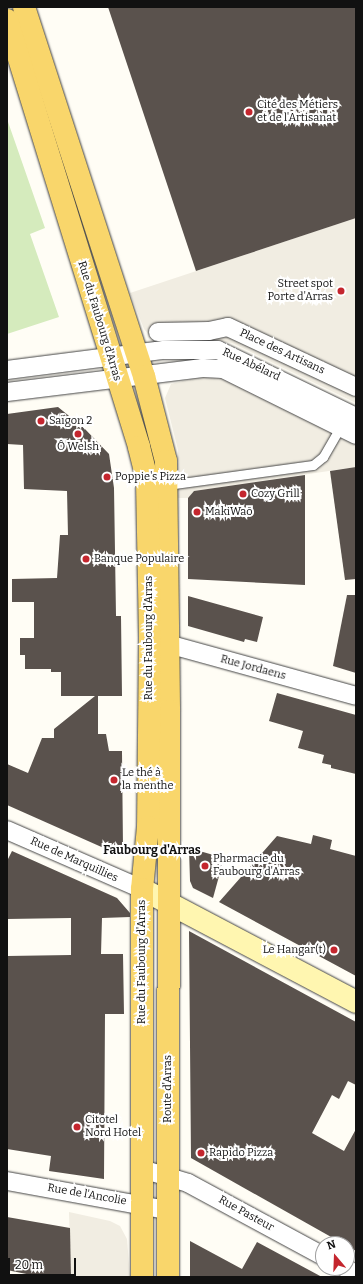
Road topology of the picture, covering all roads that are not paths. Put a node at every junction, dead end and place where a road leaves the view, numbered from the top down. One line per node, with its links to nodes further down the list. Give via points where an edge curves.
1 (24, 7): 4 (main road, Rue du Faubourg d'Arras)
2 (7, 20): 5 (main road, Rue du Faubourg d'Arras)
3 (158, 332): 9 (street, Place des Artisans, via 209,331 228,326)
4 (137, 353): 5 (street, Rue Abélard); 7 (main road, Rue du Faubourg d'Arras); 11 (street, Rue Abélard, via 191,348 218,350)
5 (110, 356): 6 (street, Rue Abélard); 8 (main road, Rue du Faubourg d'Arras)
6 (7, 370)
7 (144, 376): 8 (street, Rue Abélard); 12 (street, Rue Abélard, via 203,368 223,369); 14 (main road, Rue du Faubourg d'Arras, via 163,442)
8 (117, 379): 10 (street, Rue Abélard); 15 (main road, Rue du Faubourg d'Arras, via 147,480)
9 (356, 387)
10 (7, 392)
11 (356, 417)
12 (340, 427): 13 (street, Rue Abélard); 14 (lane, via 323,457 313,465)
13 (356, 435)
14 (167, 485): 15 (main road, Rue du Faubourg d'Arras)
15 (159, 642): 16 (street, Rue Jordaens); 18 (main road, Rue du Faubourg d'Arras, via 148,827)
16 (356, 696)
17 (7, 830): 18 (street, Rue de Marquillies)
18 (153, 895): 19 (street); 20 (main road, Rue du Faubourg d'Arras); 21 (main road, Route d'Arras)
19 (356, 1002)
20 (142, 1169): 21 (street, Rue Pasteur); 23 (main road, Rue du Faubourg d'Arras)
21 (168, 1176): 24 (main road, Route d'Arras); 25 (street, Rue Pasteur, via 217,1198)
22 (7, 1181): 23 (street, Rue de l'Ancolie)
23 (142, 1205): 24 (street, Rue de l'Ancolie); 26 (main road, Rue du Faubourg d'Arras)
24 (167, 1210): 27 (main road, Route d'Arras)
25 (315, 1252)
26 (142, 1277)
27 (168, 1277)

